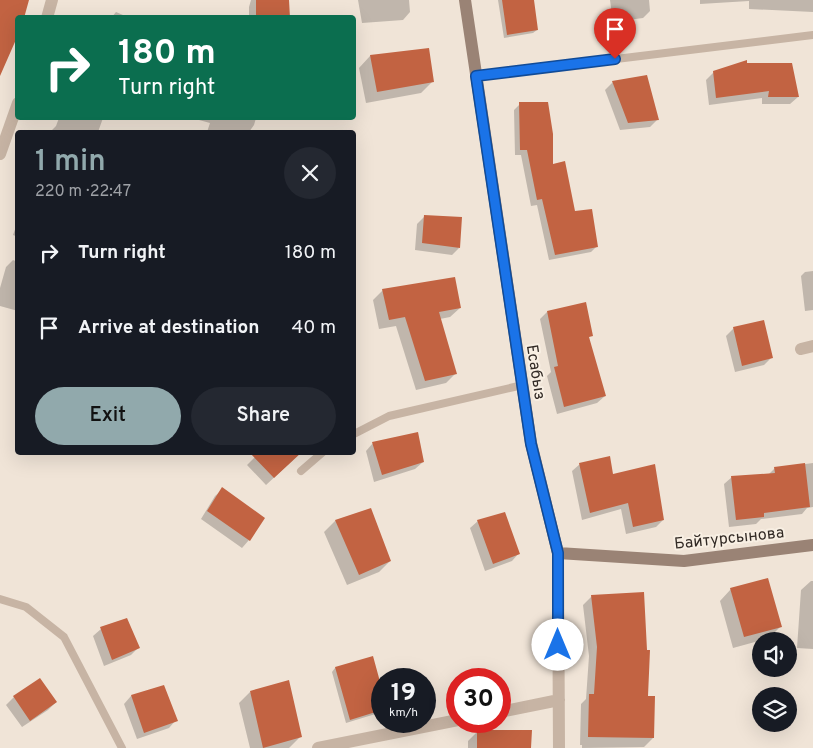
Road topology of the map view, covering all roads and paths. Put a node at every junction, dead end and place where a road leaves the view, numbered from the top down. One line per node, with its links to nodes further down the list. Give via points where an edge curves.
1 (52, 0): 3 (street)
2 (465, 0): 5 (main road, Есабыз)
3 (47, 15)
4 (813, 35): 5 (lane)
5 (476, 76): 8 (main road, Есабыз)
6 (15, 112): 7 (street)
7 (0, 154)
8 (523, 385): 9 (lane, via 389,416); 13 (main road, Есабыз, via 531,444)
9 (356, 433)
10 (320, 455): 11 (lane)
11 (301, 471)
12 (813, 545): 13 (main road, Байтурсынова, via 684,561)
13 (558, 553): 15 (street, Есабыз)
14 (0, 599): 18 (lane, via 26,607 64,637)
15 (559, 700): 16 (street); 20 (street, Есабыз)
16 (511, 710)
17 (446, 722): 19 (street)
18 (122, 748)
19 (318, 748)
20 (559, 748)

